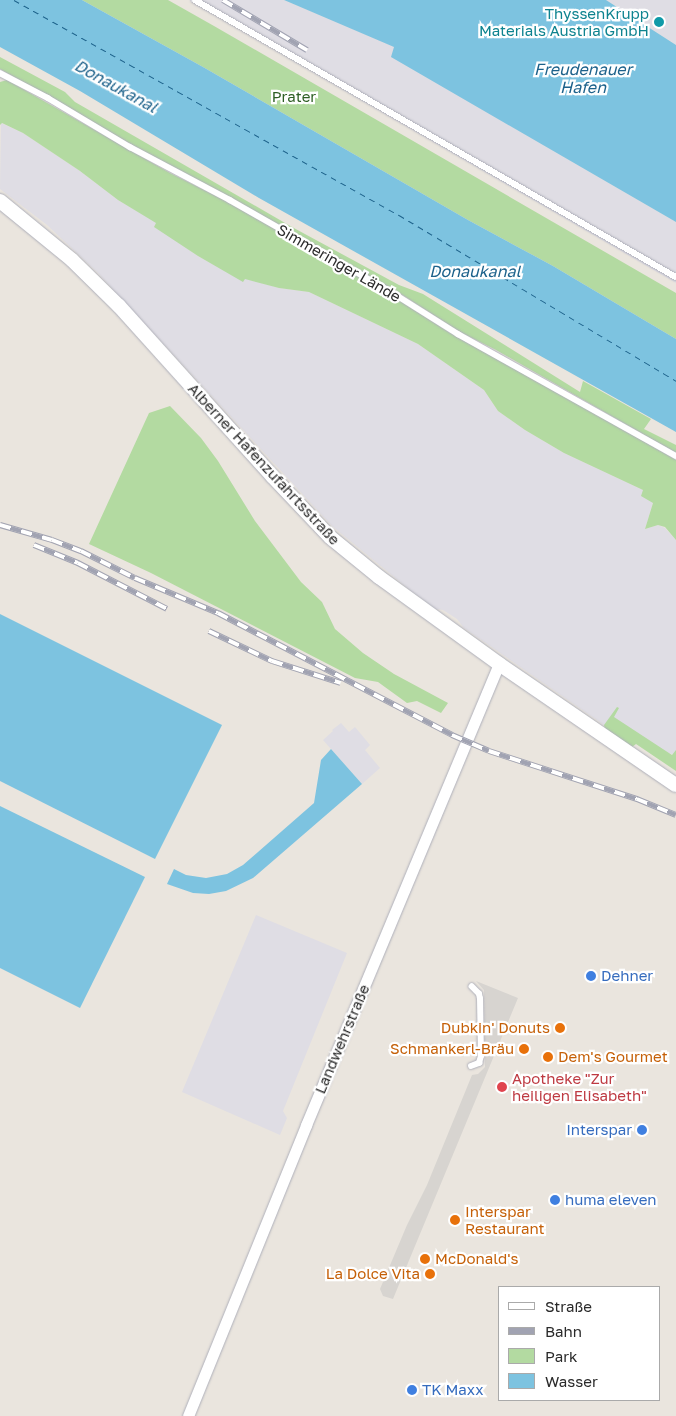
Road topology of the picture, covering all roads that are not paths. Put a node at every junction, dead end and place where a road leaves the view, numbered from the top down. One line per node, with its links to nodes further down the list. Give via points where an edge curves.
1 (195, 0): 4 (lane)
2 (0, 74): 5 (lane, Simmeringer Lände, via 230,200 394,293 458,334)
3 (0, 201): 6 (street, Alberner Hafenzufahrtsstraße, via 72,260 118,306 330,537 379,577)
4 (676, 277)
5 (676, 456)
6 (499, 664): 7 (street, Alberner Hafenzufahrtsstraße); 10 (street, Landwehrstraße)
7 (676, 785)
8 (472, 986): 9 (lane, via 480,999 481,1056 479,1062)
9 (471, 1066)
10 (188, 1416)

